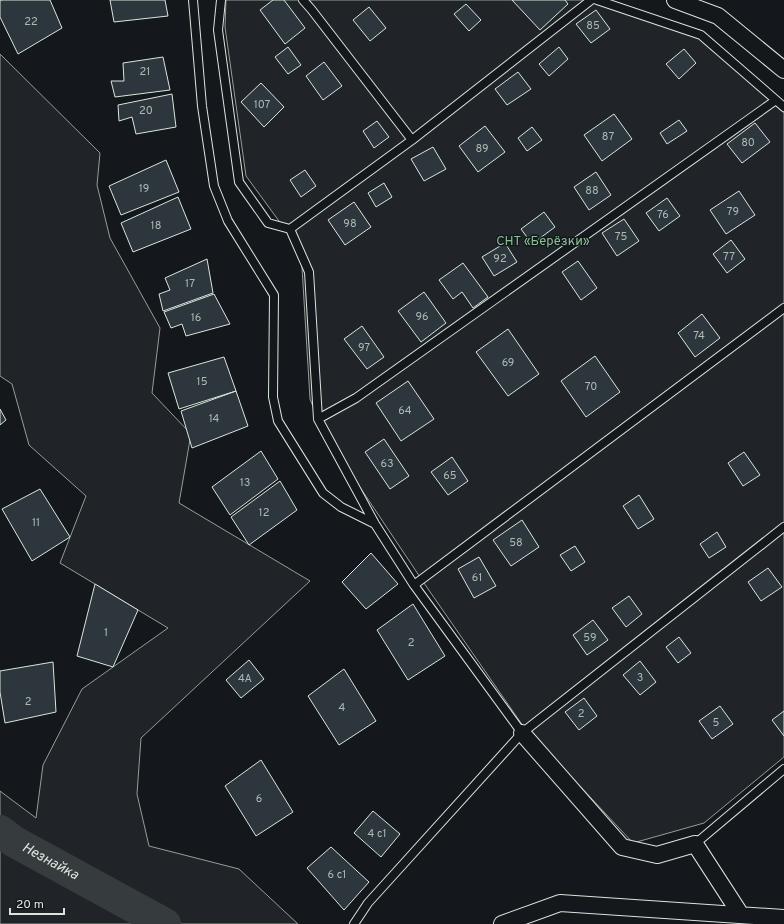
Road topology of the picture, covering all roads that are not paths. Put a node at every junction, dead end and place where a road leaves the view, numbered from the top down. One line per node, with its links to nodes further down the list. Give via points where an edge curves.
1 (193, 0): 14 (lane, via 202,106 214,186 228,221 274,295 273,397 278,421 323,493 341,507)
2 (221, 0): 11 (lane, via 218,30 239,182 268,223)
3 (303, 0): 10 (lane)
4 (591, 0): 10 (lane)
5 (597, 0): 8 (lane, via 700,35)
6 (675, 0): 7 (street, via 718,16)
7 (784, 70)
8 (776, 100): 9 (lane); 13 (lane, via 356,398)
9 (784, 107)
10 (412, 140): 11 (lane)
11 (290, 229): 13 (lane, via 309,272)
12 (784, 308): 16 (lane)
13 (318, 418): 14 (lane)
14 (375, 524): 16 (lane)
15 (784, 527): 17 (lane)
16 (414, 585): 17 (lane)
17 (522, 733): 19 (street, via 622,847 657,855); 22 (lane, via 368,903)
18 (784, 769): 19 (lane)
19 (695, 844): 20 (street)
20 (740, 915): 21 (street); 23 (street, via 560,903)
21 (784, 918)
22 (354, 924)
23 (502, 924)

